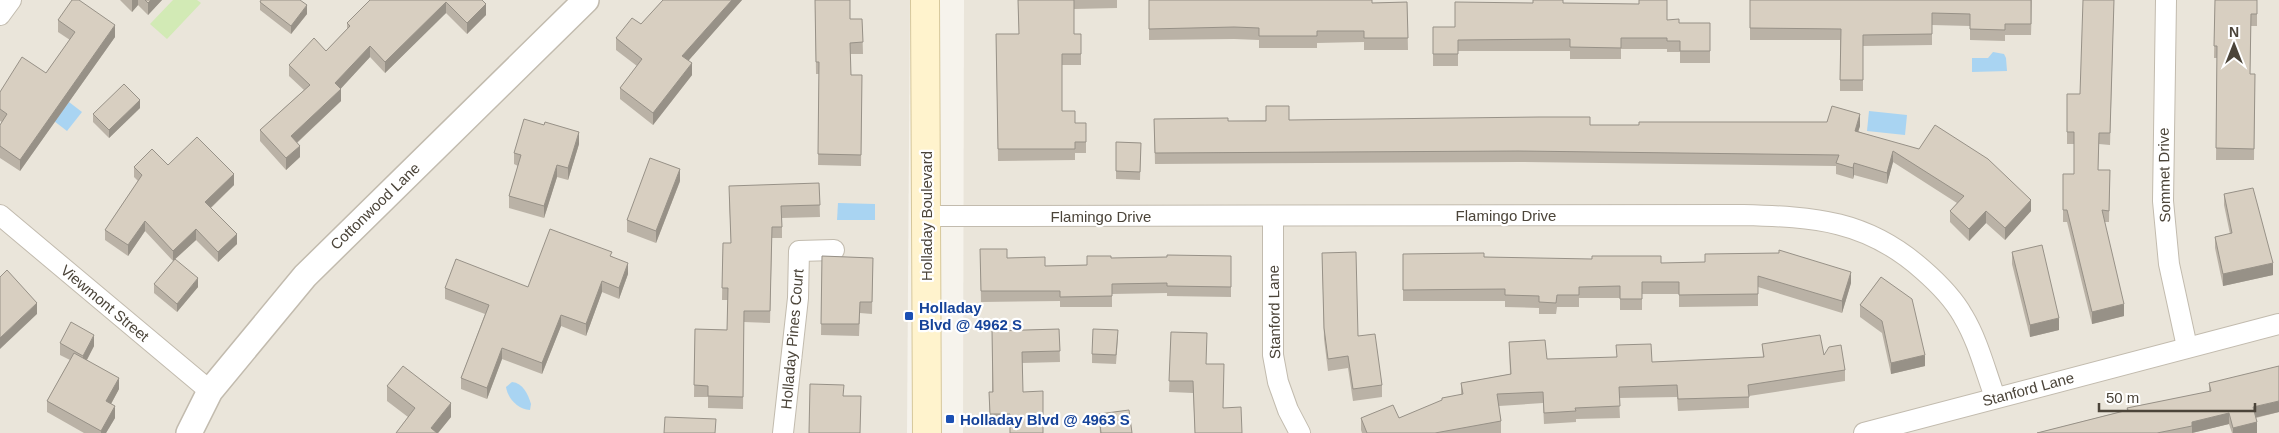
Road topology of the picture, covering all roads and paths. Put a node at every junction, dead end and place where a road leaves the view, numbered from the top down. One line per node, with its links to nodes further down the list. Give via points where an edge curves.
1 (11, 0): 5 (street)
2 (586, 0): 12 (street, Cottonwood Lane, via 305,276)
3 (925, 0): 7 (main road, Holladay Boulevard)
4 (2166, 0): 11 (street, Sommet Drive, via 2163,208 2169,264)
5 (0, 15)
6 (0, 215): 12 (street, Viewmont Street)
7 (926, 216): 8 (street, Flamingo Drive); 16 (main road, Holladay Boulevard)
8 (1273, 216): 13 (street, Flamingo Drive, via 1743,215 1803,217 1844,225 1877,237 1908,257 1945,290 1977,345); 17 (street, Stanford Lane, via 1273,355 1278,382)
9 (834, 250): 15 (street, Holladay Pines Court, via 799,251)
10 (2279, 324): 11 (street, Stanford Lane)
11 (2187, 347): 13 (street, Stanford Lane)
12 (210, 391): 14 (street, Cottonwood Lane)
13 (1995, 397): 18 (street, Stanford Lane)
14 (189, 433)
15 (783, 433)
16 (927, 433)
17 (1300, 433)
18 (1864, 433)

